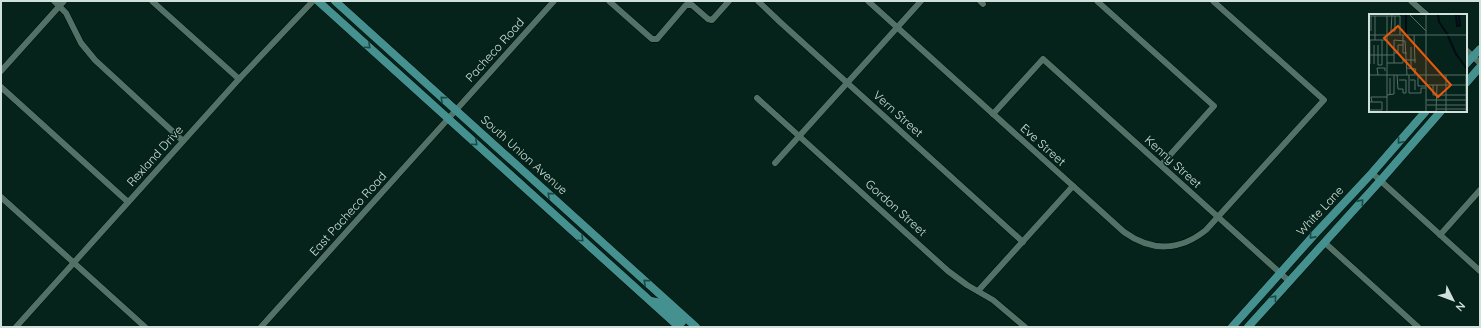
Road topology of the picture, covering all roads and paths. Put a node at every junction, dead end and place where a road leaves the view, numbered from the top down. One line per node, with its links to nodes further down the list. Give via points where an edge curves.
1 (54, 1): 16 (street)
2 (152, 1): 27 (street)
3 (313, 1): 27 (street, Rexland Drive)
4 (318, 1): 34 (main road, South Union Avenue, one-way to 34)
5 (326, 1): 19 (main road, via 361,32)
6 (335, 1): 19 (main road, South Union Avenue)
7 (554, 1): 34 (street, Pacheco Road)
8 (610, 1): 9 (street, via 652,39 657,39 686,5 692,5 712,20)
9 (729, 1)
10 (758, 1): 29 (street, Vern Street)
11 (868, 1): 18 (street, Eve Street)
12 (921, 1): 18 (street)
13 (1097, 1): 39 (street, via 1214,106)
14 (1214, 1): 46 (street, Eve Street, via 1324,100)
15 (1414, 2): 17 (street)
16 (62, 4): 26 (street); 37 (street, via 81,42 95,60)
17 (1426, 14)
18 (897, 28): 29 (street); 35 (street, Eve Street)
19 (377, 39): 34 (main road, South Union Avenue, one-way to 19)
20 (1480, 49): 22 (main road)
21 (1467, 51): 22 (street)
22 (1473, 56): 23 (main road); 24 (street)
23 (1467, 63)
24 (1480, 63)
25 (1480, 67): 28 (main road)
26 (1, 71)
27 (239, 79): 37 (street, Rexland Drive)
28 (1467, 82)
29 (847, 83): 36 (street); 48 (street, Vern Street)
30 (1, 87): 45 (street)
31 (757, 98): 36 (street, Gordon Street)
32 (1425, 112): 40 (main road, White Lane, one-way to 40)
33 (1440, 112): 41 (main road, White Lane)
34 (452, 114): 55 (main road, South Union Avenue, one-way to 55); 58 (street, East Pacheco Road); 61 (main road, South Union Avenue, one-way to 34)
35 (993, 114): 39 (street, Kenny Street, via 1043,59); 42 (street, Eve Street)
36 (799, 136): 38 (street); 54 (street, Gordon Street, via 948,271)
37 (183, 141): 45 (street, Rexland Drive)
38 (775, 163)
39 (1161, 165): 46 (street, Kenny Street)
40 (1372, 173): 41 (street); 52 (main road, White Lane, one-way to 52)
41 (1380, 181): 47 (street); 49 (main road, White Lane, one-way to 41)
42 (1073, 186): 46 (street, Eve Street, via 1124,232 1148,245 1167,247 1182,244 1199,236); 48 (street)
43 (1480, 190): 47 (street)
44 (1, 197): 50 (street)
45 (128, 202): 50 (street, Rexland Drive)
46 (1218, 217): 52 (street, Kenny Street)
47 (1440, 235): 51 (street)
48 (1023, 242): 54 (street)
49 (1324, 242): 53 (main road, White Lane); 65 (street)
50 (74, 263): 56 (street, Rexland Drive); 57 (street)
51 (1480, 271)
52 (1280, 272): 53 (street, Kenny Street); 63 (main road, White Lane)
53 (1289, 281): 64 (main road, White Lane, one-way to 53)
54 (978, 291): 62 (street, Gordon Street, via 1004,308)
55 (650, 301): 59 (main road, South Union Avenue); 60 (main road, via 661,303)
56 (16, 327)
57 (145, 327)
58 (261, 327)
59 (679, 327)
60 (688, 327)
61 (696, 327)
62 (1025, 327)
63 (1232, 327)
64 (1248, 327)
65 (1418, 327)

